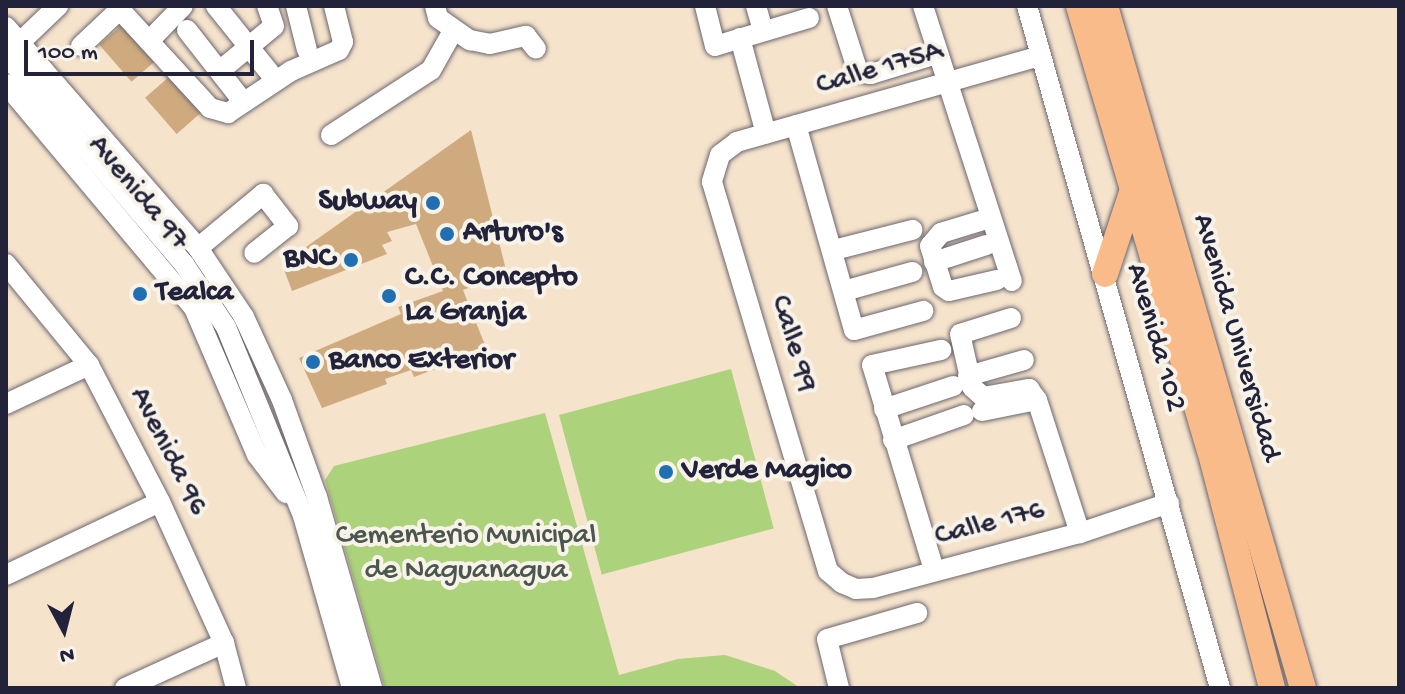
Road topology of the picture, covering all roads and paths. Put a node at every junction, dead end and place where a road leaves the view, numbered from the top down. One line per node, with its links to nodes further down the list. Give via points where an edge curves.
1 (58, 6): 22 (street)
2 (183, 6): 20 (street)
3 (216, 6): 23 (street)
4 (267, 6): 16 (street)
5 (334, 6): 20 (street, via 343,42 339,50 291,71 228,113 210,108)
6 (705, 6): 19 (street, via 715,46)
7 (756, 6): 18 (street)
8 (837, 6): 26 (street, via 858,72 871,74)
9 (923, 6): 26 (street)
10 (1027, 6): 27 (street, Avenida 102)
11 (1079, 6): 37 (main road)
12 (1105, 6): 75 (main road, Avenida Universidad)
13 (297, 10): 16 (street); 25 (street)
14 (442, 18): 24 (street, via 480,44 526,36); 35 (street, via 431,70)
15 (809, 18): 18 (street)
16 (274, 26): 23 (street)
17 (187, 30): 28 (street)
18 (763, 31): 19 (street)
19 (740, 38): 34 (street)
20 (150, 40): 21 (street, via 123,13 115,14)
21 (81, 46)
22 (9, 47): 41 (street); 61 (street, via 184,264 226,327)
23 (250, 47): 28 (street); 29 (street)
24 (536, 49)
25 (307, 50)
26 (937, 54): 30 (street)
27 (1040, 56): 30 (street, Calle 175A); 47 (street, Avenida 102)
28 (222, 69): 32 (street)
29 (269, 72)
30 (945, 83): 33 (street, Calle 175A); 38 (street)
31 (6, 84): 61 (street, Avenida 97, via 194,308 257,455)
32 (238, 95)
33 (796, 125): 34 (street, Calle 175A); 42 (street)
34 (766, 134): 36 (street, Calle 175A)
35 (331, 135)
36 (737, 142): 64 (street, Calle 99, via 720,155 712,182)
37 (1134, 187): 47 (main road); 74 (main road)
38 (990, 218): 44 (street, via 931,239); 44 (street, via 1005,281 949,291)
39 (912, 230): 42 (street)
40 (986, 245): 44 (street)
41 (198, 248): 43 (street, via 263,194 288,226); 71 (street, via 244,317 282,400)
42 (834, 250): 48 (street)
43 (254, 253)
44 (934, 262)
45 (6, 264): 53 (street, Avenida 96)
46 (912, 272): 48 (street)
47 (1105, 274): 60 (street, Avenida 102)
48 (844, 291): 49 (street, via 854,330)
49 (923, 311)
50 (1011, 318): 54 (street, via 960,334)
51 (941, 350): 57 (street, via 872,365)
52 (1024, 360): 54 (street)
53 (89, 365): 56 (street); 59 (street, Avenida 96)
54 (960, 381): 55 (street, via 977,395 1029,389); 57 (street)
55 (1037, 400): 58 (street, via 973,413); 62 (street)
56 (6, 404)
57 (884, 409): 58 (street)
58 (893, 440): 63 (street)
59 (160, 502): 65 (street); 67 (street, Avenida 96)
60 (1169, 503): 62 (street, Calle 176); 73 (street, Avenida 102)
61 (303, 516): 68 (street)
62 (1080, 533): 63 (street, Calle 176)
63 (934, 570): 64 (street, Calle 176, via 856,589)
64 (828, 571)
65 (6, 575)
66 (917, 613): 72 (street, via 827,639)
67 (224, 643): 69 (street); 70 (street, Avenida 96)
68 (345, 687)
69 (125, 688)
70 (236, 688)
71 (372, 688)
72 (839, 688)
73 (1220, 688)
74 (1272, 688)
75 (1303, 688)

